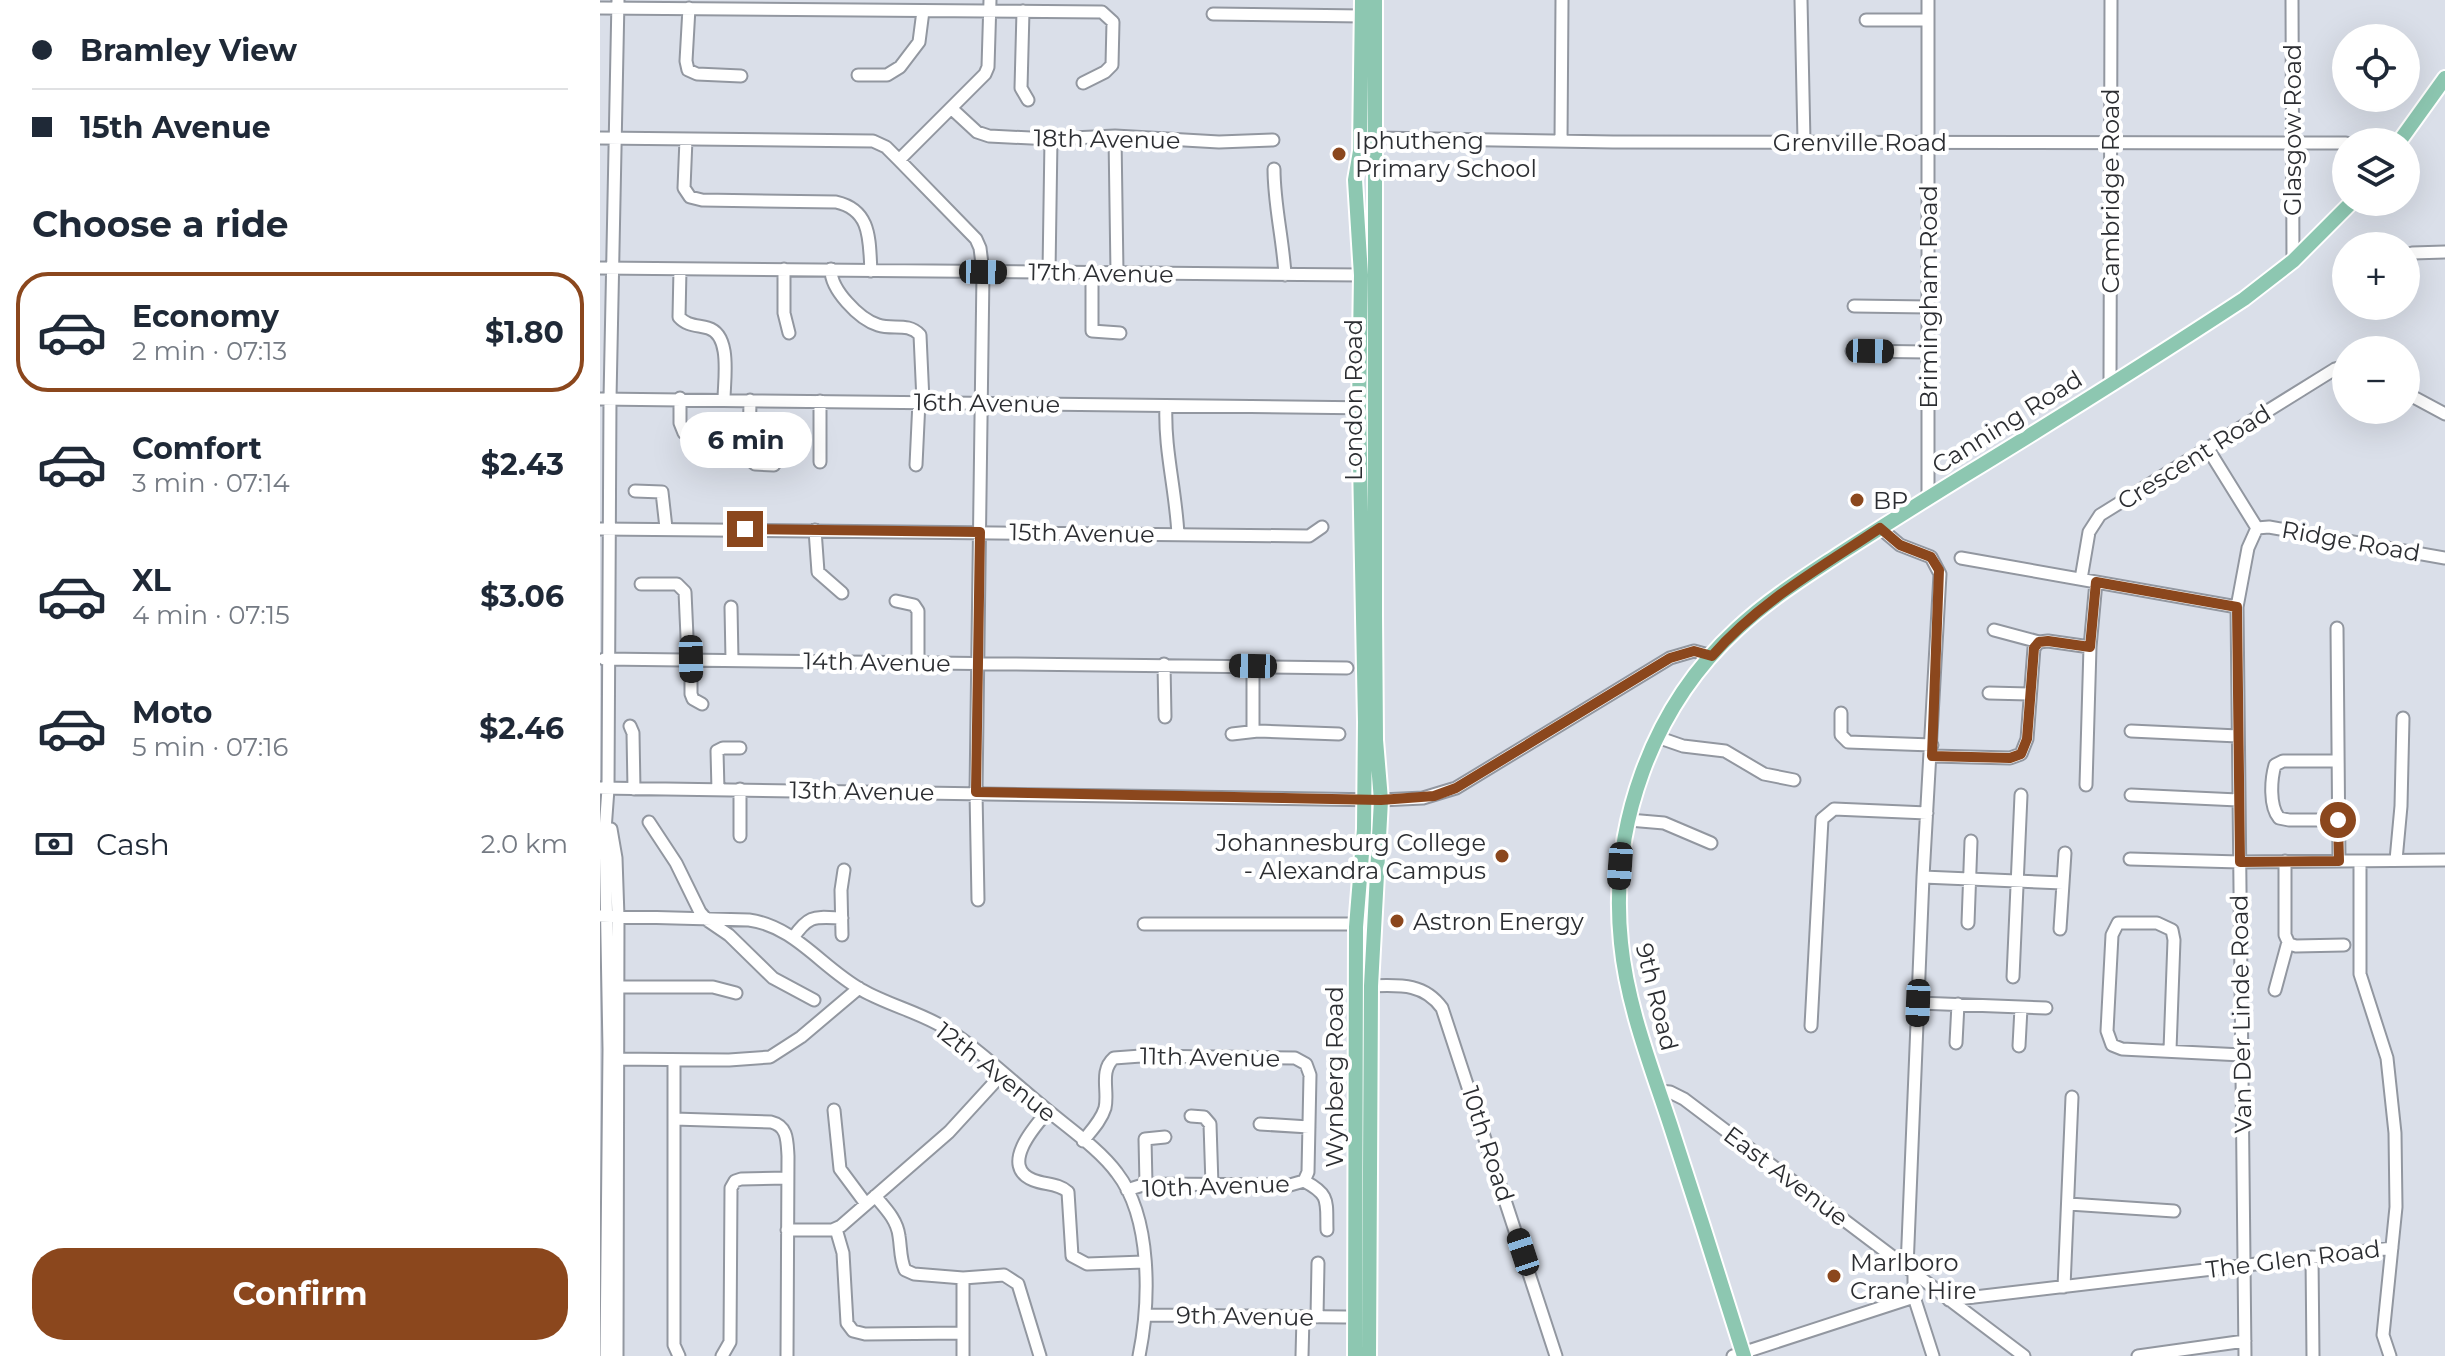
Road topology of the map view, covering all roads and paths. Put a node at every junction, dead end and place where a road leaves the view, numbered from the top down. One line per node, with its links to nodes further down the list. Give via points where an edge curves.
1 (1362, 0): 15 (main road, London Road)
2 (1375, 0): 28 (main road, London Road)
3 (1562, 0): 32 (street)
4 (1801, 0): 33 (street)
5 (1928, 0): 17 (street, Brimingham Road)
6 (2111, 0): 34 (street, Cambridge Road)
7 (2292, 0): 36 (street, Glasgow Road)
8 (618, 4): 10 (street); 11 (street); 27 (street)
9 (990, 6): 12 (street); 13 (street); 23 (street, via 987,71)
10 (600, 8)
11 (689, 8): 12 (street); 19 (street, via 688,70)
12 (923, 11): 18 (street, via 919,42 900,67 887,75)
13 (1023, 11): 21 (street, via 1099,11 1110,17 1112,65); 22 (street, via 1021,88)
14 (1213, 14): 15 (street)
15 (1362, 16): 55 (main road, London Road, via 1355,180)
16 (1866, 20): 17 (street)
17 (1928, 20): 35 (street, Brimingham Road)
18 (858, 75)
19 (741, 76)
20 (2445, 78): 24 (main road)
21 (1083, 83)
22 (1028, 100)
23 (951, 108): 30 (street, 18th Avenue, via 980,134); 38 (street)
24 (2409, 128)
25 (1115, 136): 30 (street, 18th Avenue); 31 (street, 18th Avenue); 53 (street)
26 (600, 138): 27 (street)
27 (616, 138): 29 (street); 45 (street)
28 (1375, 138): 32 (street, Grenville Road); 74 (main road, London Road)
29 (686, 139): 38 (street, via 869,140); 49 (street, via 684,188 690,197 849,206 869,228)
30 (1051, 139): 51 (street)
31 (1273, 140)
32 (1561, 141): 33 (street, Grenville Road)
33 (1804, 141): 35 (street, Grenville Road)
34 (2111, 141): 35 (street, Grenville Road); 36 (street, Grenville Road); 63 (street, Cambridge Road)
35 (1929, 142): 57 (street, Brimingham Road)
36 (2291, 142): 37 (street, Grenville Road); 43 (street, Glasgow Road)
37 (2332, 143)
38 (899, 160): 50 (street, via 978,242)
39 (1274, 169): 54 (street)
40 (2338, 216): 43 (main road, Canning Road)
41 (2445, 252): 42 (street)
42 (2420, 253)
43 (2293, 261): 63 (main road, Canning Road, via 2244,299)
44 (600, 268): 45 (street, 17th Avenue)
45 (614, 268): 46 (street, 17th Avenue); 65 (street)
46 (680, 269): 47 (street, 17th Avenue); 67 (street, via 679,317 714,330 722,341)
47 (784, 269): 48 (street, 17th Avenue); 58 (street)
48 (831, 269): 49 (street, 17th Avenue); 70 (street, via 834,288 868,320 911,328 920,335)
49 (871, 271): 50 (street, 17th Avenue)
50 (983, 272): 51 (street, 17th Avenue); 71 (street)
51 (1049, 272): 52 (street, 17th Avenue)
52 (1092, 273): 53 (street, 17th Avenue); 59 (street, via 1092,331)
53 (1117, 273): 54 (street, 17th Avenue)
54 (1285, 275): 55 (street, 17th Avenue)
55 (1361, 275): 73 (main road, London Road)
56 (1854, 306): 57 (street)
57 (1929, 307): 61 (street, Brimingham Road)
58 (789, 333)
59 (1120, 333)
60 (1852, 351): 61 (street)
61 (1928, 352): 82 (street, Brimingham Road)
62 (2332, 371): 77 (street, Crescent Road)
63 (2110, 383): 82 (main road, Canning Road)
64 (680, 398): 65 (street, 16th Avenue); 67 (street, 16th Avenue); 76 (street)
65 (605, 399): 87 (street)
66 (2420, 399): 75 (street)
67 (724, 400): 68 (street, 16th Avenue)
68 (750, 400): 69 (street, 16th Avenue); 79 (street, via 749,459)
69 (820, 401): 70 (street, 16th Avenue); 78 (street)
70 (921, 401): 71 (street, 16th Avenue); 80 (street)
71 (983, 403): 72 (street, 16th Avenue); 89 (street)
72 (1166, 406): 73 (street, 16th Avenue); 90 (street)
73 (1359, 408): 74 (street, 16th Avenue); 138 (main road, London Road)
74 (1375, 408): 139 (main road, London Road, via 1376,740)
75 (2443, 409)
76 (684, 433)
77 (2208, 449): 86 (street); 93 (street, Crescent Road, via 2095,521 2086,541)
78 (820, 462)
79 (774, 465)
80 (916, 465)
81 (635, 491): 84 (street, via 662,492)
82 (1928, 498): 85 (main road, Canning Road)
83 (1322, 527): 90 (street, 15th Avenue, via 1309,536)
84 (666, 528): 87 (street, 15th Avenue); 88 (street, 15th Avenue)
85 (1880, 528): 104 (main road, Canning Road, via 1768,603); 127 (street, via 1900,545 1931,557 1939,570)
86 (2257, 528): 92 (street, Ridge Road); 99 (street, Van Der Linde Road)
87 (605, 529): 105 (street)
88 (815, 530): 89 (street, 15th Avenue); 96 (street, via 818,572)
89 (980, 532): 90 (street, 15th Avenue); 109 (street)
90 (1178, 535)
91 (1961, 558): 93 (street)
92 (2445, 558)
93 (2081, 579): 94 (street)
94 (2096, 582): 99 (street); 103 (street)
95 (641, 584): 106 (street, via 677,584 685,592)
96 (842, 593)
97 (896, 601): 108 (street, via 918,611)
98 (731, 607): 107 (street)
99 (2237, 607): 124 (street, Van Der Linde Road)
100 (2337, 628): 128 (street)
101 (1994, 630): 102 (street)
102 (2039, 642): 103 (street); 114 (street, via 2032,653)
103 (2090, 647): 130 (street)
104 (1712, 656): 125 (main road, 9th Road); 139 (street, via 1694,651 1670,658 1456,788 1434,796)
105 (604, 659): 106 (street, 14th Avenue); 131 (street)
106 (689, 659): 107 (street, 14th Avenue); 115 (street, via 691,694)
107 (732, 660): 108 (street, 14th Avenue)
108 (918, 662): 109 (street, 14th Avenue)
109 (978, 663): 110 (street, 14th Avenue); 135 (street)
110 (1164, 664): 111 (street, 14th Avenue); 117 (street)
111 (1253, 666): 112 (street, 14th Avenue); 120 (street)
112 (1347, 668)
113 (1989, 693): 114 (street)
114 (2029, 694): 127 (street, via 2021,754 2010,758)
115 (702, 704)
116 (1841, 713): 127 (street, via 1841,735 1848,742)
117 (1165, 717)
118 (2403, 718): 150 (street)
119 (630, 726): 132 (street)
120 (1253, 731): 122 (street); 123 (street)
121 (2131, 731): 124 (street)
122 (1232, 734)
123 (1339, 734)
124 (2238, 736): 140 (street, Van Der Linde Road)
125 (1657, 737): 129 (street, via 1725,751 1764,774); 142 (main road, 9th Road)
126 (740, 748): 134 (street, via 717,751)
127 (1932, 750): 141 (street)
128 (2338, 761): 143 (street); 143 (street, via 2279,762 2273,773 2273,805 2284,819)
129 (1794, 780)
130 (2086, 785)
131 (604, 788): 132 (street, 13th Avenue); 162 (street)
132 (634, 789): 134 (street, 13th Avenue)
133 (740, 789): 134 (street, 13th Avenue); 135 (street, 13th Avenue); 145 (street)
134 (718, 790)
135 (976, 792): 138 (street, 13th Avenue); 161 (street)
136 (2021, 795): 159 (street)
137 (2131, 795): 140 (street)
138 (1364, 799): 139 (street, 13th Avenue); 167 (main road, Wynberg Road)
139 (1381, 800): 174 (main road, Wynberg Road)
140 (2238, 800): 155 (street, Van Der Linde Road)
141 (1927, 813): 157 (street); 184 (street, via 1834,809 1822,819)
142 (1629, 820): 147 (street, via 1664,823); 192 (main road, 9th Road, via 1618,890 1621,942 1628,987)
143 (2338, 820): 153 (street)
144 (649, 822): 164 (street)
145 (740, 836)
146 (1971, 841): 158 (street)
147 (1711, 843)
148 (2065, 853): 160 (street)
149 (2130, 859): 155 (street)
150 (2396, 860): 151 (street); 154 (street)
151 (2445, 860)
152 (2285, 861): 153 (street); 155 (street); 171 (street)
153 (2339, 861): 154 (street)
154 (2360, 861): 214 (street, The Glen Road, via 2360,974 2391,1081 2396,1192)
155 (2240, 862): 189 (street, Van Der Linde Road)
156 (844, 870): 163 (street)
157 (1923, 877): 158 (street); 180 (street)
158 (1969, 880): 159 (street); 165 (street)
159 (2017, 881): 160 (street); 173 (street)
160 (2063, 883): 168 (street)
161 (978, 900)
162 (608, 916): 164 (street, 12th Avenue); 175 (street)
163 (842, 918): 169 (street); 170 (street, via 811,918)
164 (707, 920): 170 (street, 12th Avenue, via 754,920); 179 (street, via 773,978)
165 (1968, 923)
166 (1144, 924): 167 (street)
167 (1356, 924): 240 (main road, Wynberg Road)
168 (2060, 929)
169 (842, 935)
170 (793, 938): 176 (street, 12th Avenue)
171 (2288, 942): 172 (street); 177 (street)
172 (2344, 945)
173 (2013, 977)
174 (1371, 986): 241 (main road, Wynberg Road); 242 (street, 10th Road, via 1419,988 1442,1008)
175 (613, 987): 178 (street, via 713,987); 188 (street)
176 (859, 988): 190 (street, via 770,1057); 191 (street, 12th Avenue, via 942,1026)
177 (2275, 990)
178 (736, 993)
179 (814, 1000)
180 (1918, 1003): 181 (street); 219 (street)
181 (1958, 1004): 182 (street); 185 (street)
182 (2021, 1008): 183 (street); 186 (street)
183 (2046, 1008)
184 (1811, 1026)
185 (1956, 1043)
186 (2019, 1046)
187 (2170, 1050): 187 (street, via 2122,1049 2107,1037 2112,935 2118,923 2163,924 2173,933); 189 (street)
188 (611, 1053): 190 (street); 203 (street)
189 (2242, 1055): 218 (street, Van Der Linde Road)
190 (674, 1061): 197 (street)
191 (1003, 1073): 195 (street, 12th Avenue); 208 (street, via 949,1132)
192 (1659, 1091): 219 (street, East Avenue, via 1684,1099); 230 (main road, 9th Road)
193 (2072, 1097): 209 (street)
194 (834, 1110): 208 (street, via 840,1169)
195 (1048, 1111): 201 (street, 12th Avenue); 216 (street, via 1025,1138 1021,1164 1031,1179 1068,1192 1072,1256 1087,1264)
196 (1191, 1116): 206 (street, via 1210,1122)
197 (674, 1119): 202 (street, via 776,1123 787,1137); 233 (street, via 674,1345)
198 (1260, 1124): 199 (street)
199 (1309, 1127): 201 (street, 11th Avenue, via 1310,1075 1295,1058 1141,1056 1114,1058 1107,1065 1104,1111); 204 (street)
200 (1165, 1137): 205 (street, via 1145,1139)
201 (1083, 1141): 207 (street, 12th Avenue, via 1117,1172)
202 (787, 1178): 212 (street); 234 (street, via 741,1179 731,1188 730,1342)
203 (608, 1181): 231 (street); 232 (street)
204 (1304, 1181): 206 (street, 10th Avenue); 213 (street, via 1326,1197)
205 (1146, 1184): 206 (street, 10th Avenue); 207 (street, 10th Avenue)
206 (1212, 1185)
207 (1127, 1190): 216 (street, 12th Avenue, via 1142,1226)
208 (871, 1200): 211 (street); 220 (street, via 892,1215 905,1270)
209 (2069, 1204): 210 (street); 221 (street)
210 (2174, 1211)
211 (836, 1229): 212 (street); 228 (street, via 843,1253 847,1323 853,1331)
212 (787, 1230): 235 (street)
213 (1327, 1230)
214 (2392, 1248): 215 (street, The Glen Road); 248 (street, via 2383,1335)
215 (2312, 1257): 218 (street, The Glen Road); 247 (street)
216 (1144, 1262): 224 (street, 12th Avenue)
217 (1318, 1263): 226 (street)
218 (2244, 1265): 221 (street, The Glen Road); 229 (street, Van Der Linde Road)
219 (1911, 1271): 222 (street); 223 (street, East Avenue)
220 (963, 1278): 228 (street); 237 (street, via 1004,1275 1018,1284)
221 (2064, 1287): 223 (street, The Glen Road)
222 (1914, 1297): 230 (street); 243 (street)
223 (1949, 1300): 244 (street, East Avenue)
224 (1145, 1315): 225 (street, 9th Avenue); 238 (street, 12th Avenue)
225 (1303, 1317): 226 (street, 9th Avenue); 239 (street)
226 (1317, 1317): 227 (street, 9th Avenue)
227 (1346, 1317)
228 (963, 1333): 236 (street)
229 (2245, 1341): 245 (street); 246 (street, Van Der Linde Road)
230 (1740, 1355)
231 (606, 1356)
232 (617, 1356)
233 (679, 1356)
234 (722, 1356)
235 (787, 1356)
236 (963, 1356)
237 (1040, 1356)
238 (1139, 1356)
239 (1302, 1356)
240 (1355, 1356)
241 (1369, 1356)
242 (1556, 1356)
243 (1933, 1356)
244 (2024, 1356)
245 (2138, 1356)
246 (2245, 1356)
247 (2313, 1356)
248 (2390, 1356)

